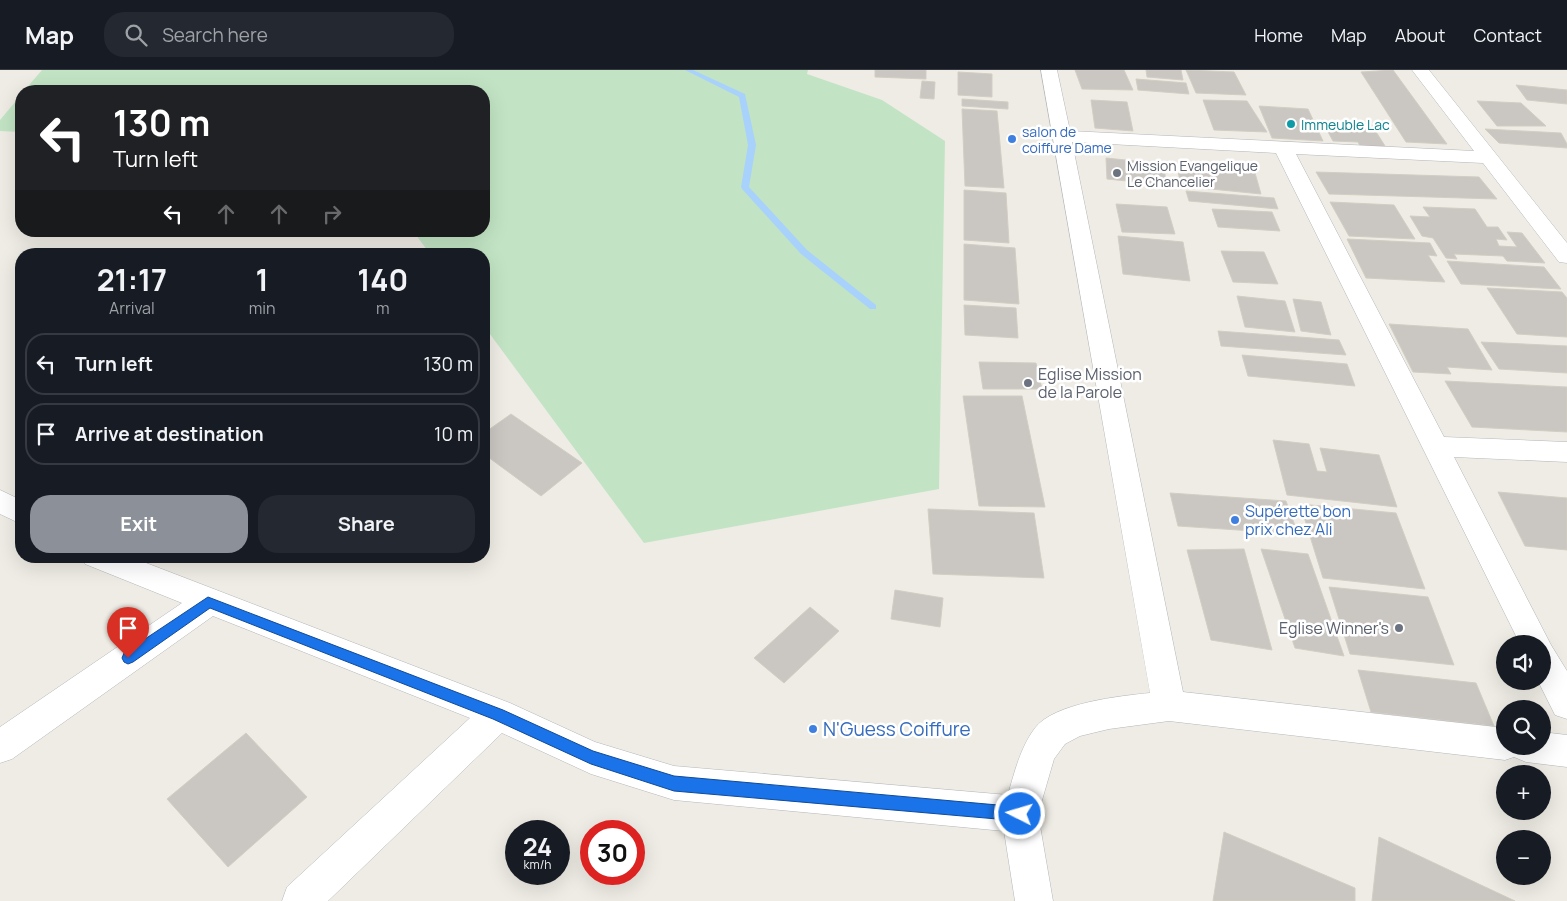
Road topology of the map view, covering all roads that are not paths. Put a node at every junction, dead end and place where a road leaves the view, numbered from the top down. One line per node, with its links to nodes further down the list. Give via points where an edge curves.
1 (1049, 70): 3 (street)
2 (1420, 70): 5 (street)
3 (1062, 136): 4 (street); 16 (street)
4 (1283, 147): 5 (street); 7 (street)
5 (1490, 158): 6 (street)
6 (1567, 257)
7 (1435, 446): 8 (street); 13 (street)
8 (1567, 452)
9 (0, 500): 10 (street)
10 (15, 509)
11 (112, 563): 12 (street)
12 (208, 602): 17 (street); 19 (street)
13 (1531, 635)
14 (1551, 673): 15 (street)
15 (1567, 704)
16 (1169, 706): 18 (street); 22 (street, via 1117,712 1078,721 1052,733 1035,760)
17 (498, 714): 22 (street, via 591,757 674,784); 23 (street)
18 (1496, 743)
19 (0, 747)
20 (1551, 749): 21 (street)
21 (1567, 751)
22 (1020, 814): 24 (street)
23 (301, 901)
24 (1034, 901)

